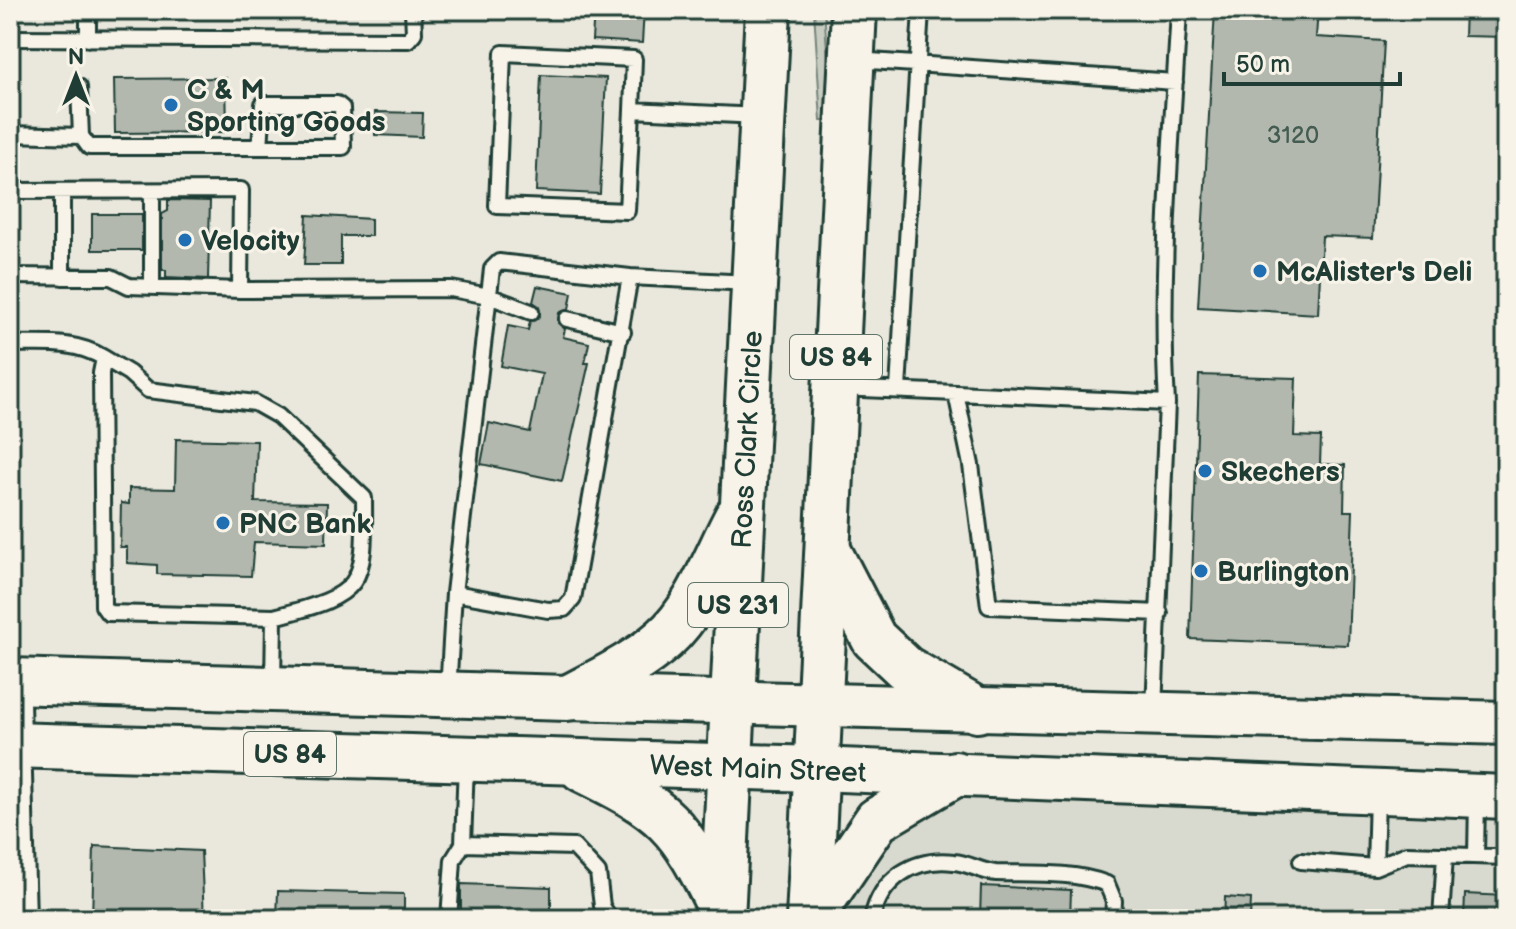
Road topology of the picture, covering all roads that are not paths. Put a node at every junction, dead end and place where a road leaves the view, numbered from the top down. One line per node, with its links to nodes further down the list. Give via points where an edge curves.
1 (88, 10): 8 (lane)
2 (413, 10): 8 (lane, via 414,33 408,40)
3 (768, 10): 14 (highway, Ross Clark Circle / US 84)
4 (854, 10): 9 (highway, US 84)
5 (921, 10): 10 (lane)
6 (1179, 10): 11 (lane)
7 (10, 38): 8 (lane)
8 (88, 39)
9 (851, 60): 10 (lane); 33 (highway, US 84)
10 (919, 62): 11 (lane); 34 (lane)
11 (1175, 82): 36 (lane, via 1164,354)
12 (79, 87): 16 (lane)
13 (632, 110): 13 (lane, via 634,59 503,53 497,206 627,211); 14 (lane)
14 (763, 116): 24 (highway, Ross Clark Circle / US 84)
15 (10, 134): 16 (lane)
16 (81, 136): 17 (lane, via 89,147)
17 (260, 147): 17 (lane, via 343,147 342,108 263,104)
18 (10, 191): 19 (lane)
19 (62, 191): 20 (lane); 22 (lane)
20 (152, 191): 25 (lane); 26 (lane, via 241,190)
21 (10, 276): 22 (lane)
22 (62, 277): 25 (lane, via 111,277 129,286)
23 (630, 277): 24 (lane); 27 (lane, via 499,262 492,269); 30 (lane)
24 (754, 284): 37 (highway, Ross Clark Circle / US 84)
25 (152, 287): 26 (lane)
26 (240, 290): 27 (lane, via 451,289)
27 (489, 296): 28 (lane); 39 (lane)
28 (531, 312)
29 (567, 319): 30 (lane)
30 (623, 332): 39 (lane, via 573,599 564,609 548,610)
31 (10, 344): 32 (lane, via 68,344)
32 (104, 358): 41 (lane, via 103,606 108,613); 41 (lane, via 148,390 255,403 278,416 364,498 360,576 315,606)
33 (835, 388): 34 (lane); 38 (highway, US 84)
34 (898, 389): 35 (lane)
35 (956, 393): 36 (lane); 40 (lane, via 989,606)
36 (1167, 403): 40 (lane)
37 (742, 507): 45 (highway, US 84, via 687,611 666,638); 46 (highway, Ross Clark Circle / US 231)
38 (827, 547): 47 (highway, US 84); 48 (highway, via 874,639 905,668)
39 (454, 593): 44 (lane)
40 (1160, 613): 49 (lane)
41 (274, 617): 43 (lane)
42 (10, 681): 43 (highway, US 84)
43 (273, 689): 44 (highway, US 84)
44 (448, 694): 45 (highway, US 84)
45 (568, 698): 46 (main road)
46 (734, 702): 47 (main road); 54 (highway, Ross Clark Circle / US 231)
47 (820, 705): 48 (main road); 55 (highway, US 84)
48 (977, 710): 49 (main road)
49 (1153, 714): 50 (main road)
50 (1506, 723)
51 (11, 730): 52 (highway, West Main Street / US 84); 65 (main road)
52 (466, 759): 53 (highway, West Main Street / US 84); 59 (lane)
53 (569, 762): 54 (highway, West Main Street / US 84); 66 (highway, via 642,798 677,829)
54 (730, 767): 55 (highway, West Main Street / US 84); 66 (highway, Ross Clark Circle / US 231)
55 (816, 769): 56 (main road, West Main Street); 69 (highway)
56 (955, 774): 57 (main road, West Main Street); 69 (highway, via 877,820)
57 (1377, 795): 58 (main road, West Main Street); 64 (lane)
58 (1491, 797): 61 (lane)
59 (463, 844): 67 (lane, via 453,860); 68 (lane, via 574,847 598,873 602,906)
60 (1445, 855): 61 (lane); 64 (lane, via 1407,854); 72 (lane)
61 (1476, 856): 62 (lane)
62 (1506, 857)
63 (1301, 861): 64 (lane)
64 (1375, 867)
65 (14, 901)
66 (722, 916)
67 (449, 919)
68 (610, 919)
69 (809, 919)
70 (872, 919): 71 (lane, via 880,894 896,875 941,861 986,872 1089,877 1107,884 1114,901)
71 (1113, 919)
72 (1441, 919)

